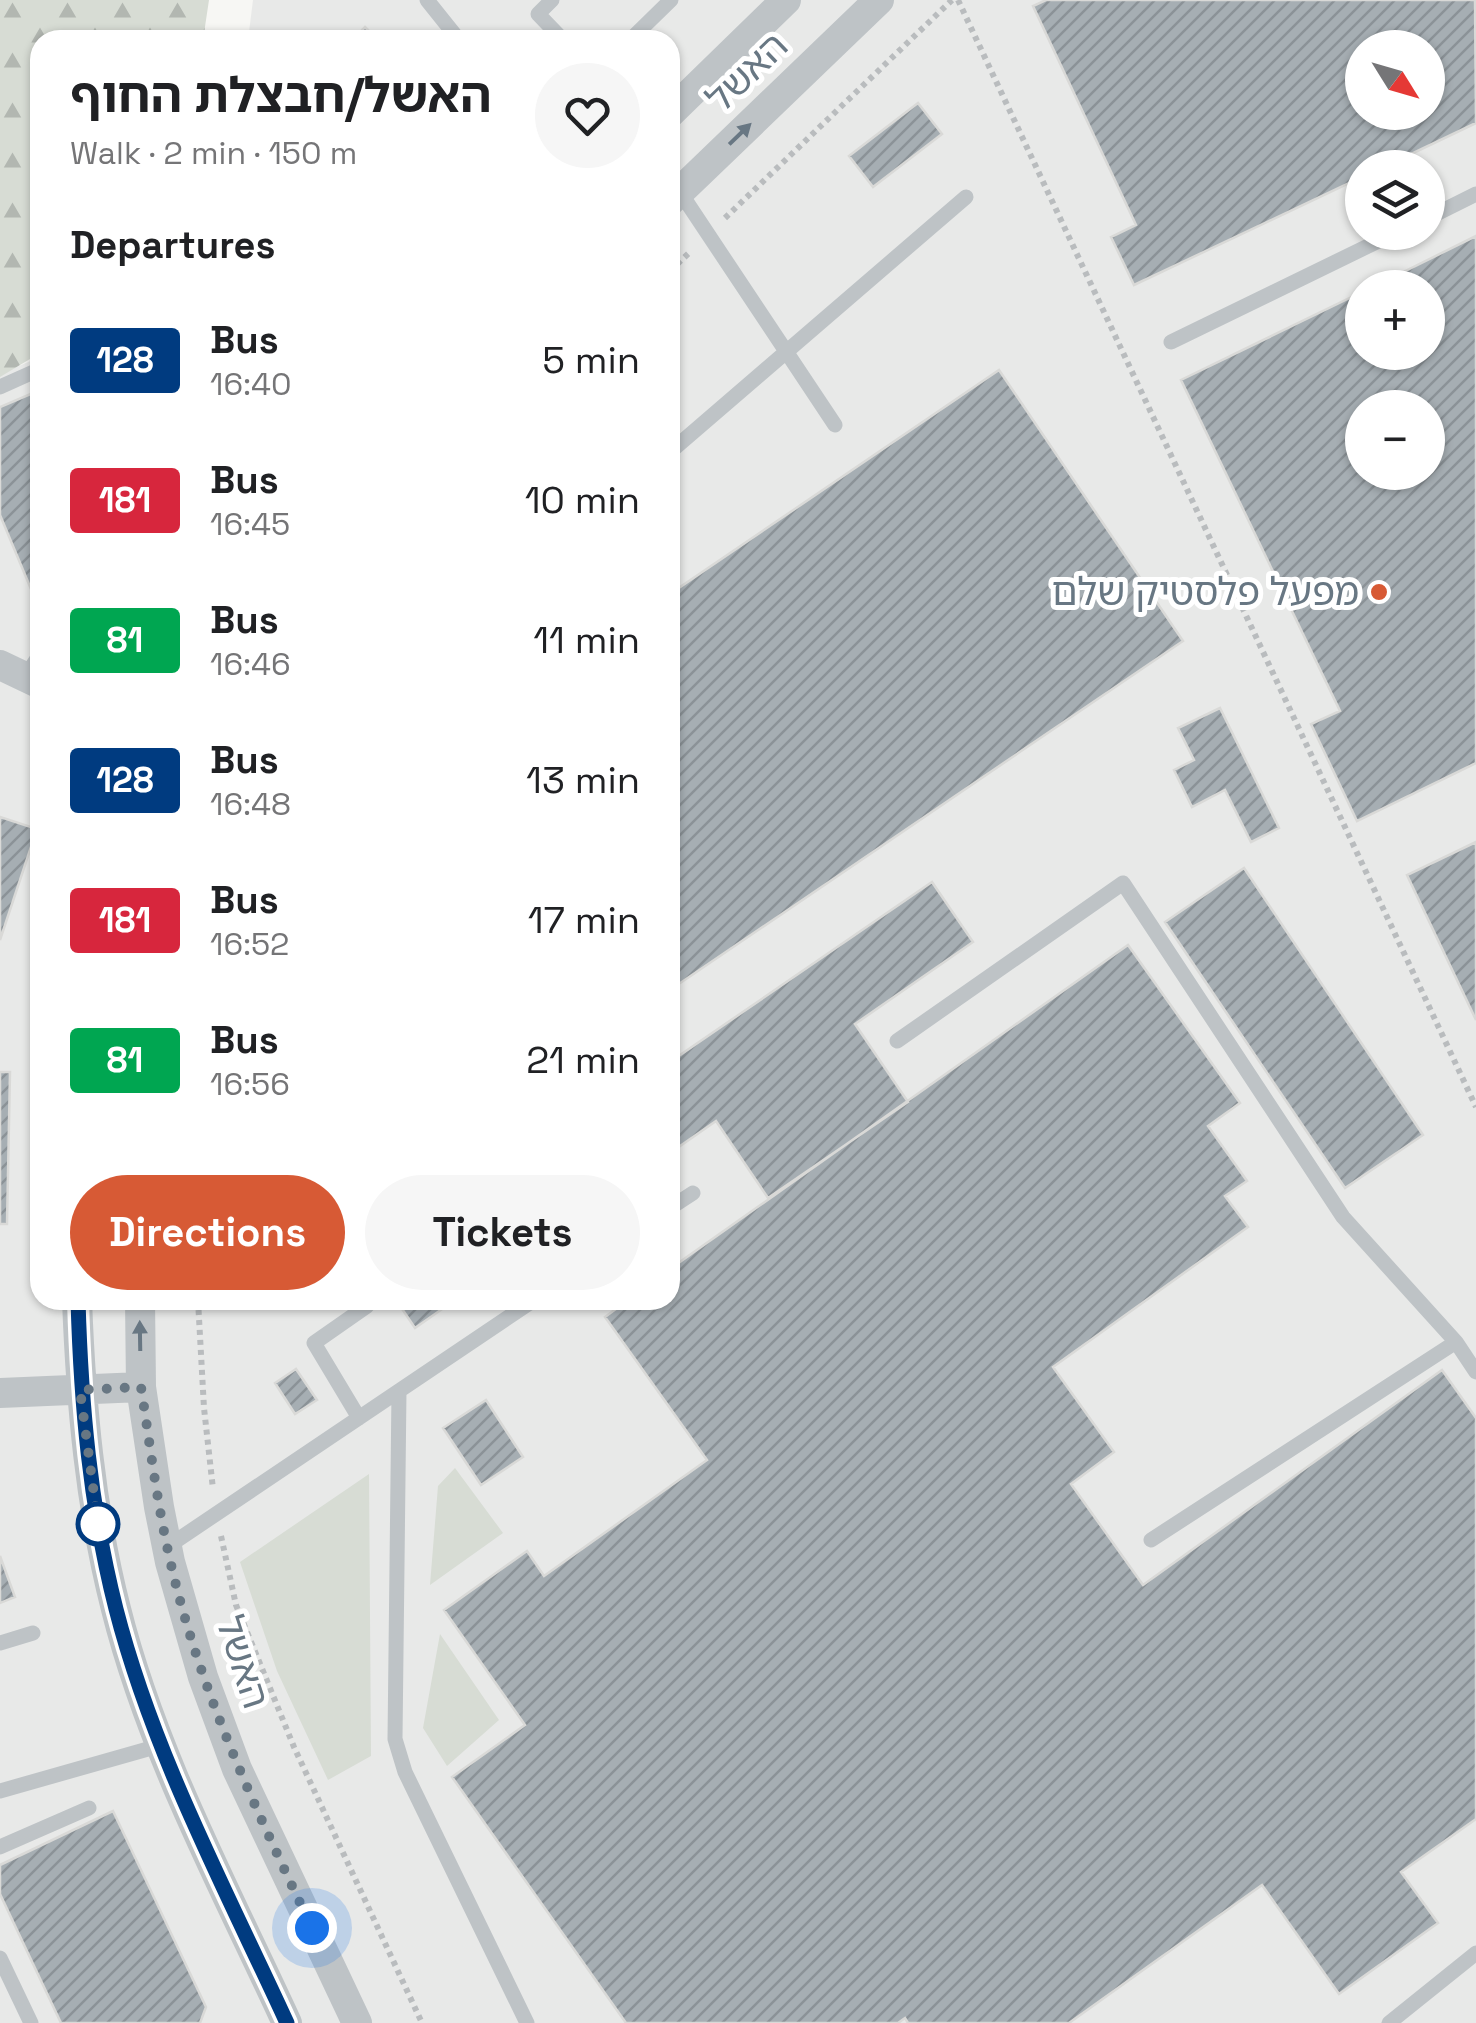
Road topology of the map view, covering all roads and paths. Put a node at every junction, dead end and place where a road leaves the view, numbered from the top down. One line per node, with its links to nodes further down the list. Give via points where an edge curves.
1 (427, 0): 7 (lane)
2 (552, 0): 8 (lane, via 538,14)
3 (671, 0): 9 (lane)
4 (786, 0): 10 (street, האשל)
5 (879, 0): 11 (street, האשל, one-way to 5)
6 (955, 0): 16 (path); 26 (path)
7 (451, 30)
8 (554, 30)
9 (640, 30)
10 (680, 103)
11 (680, 192)
12 (1476, 194): 15 (lane)
13 (966, 197): 20 (lane)
14 (680, 203): 16 (lane)
15 (1445, 210)
16 (708, 234): 18 (path); 20 (lane)
17 (1360, 250): 19 (lane)
18 (680, 261)
19 (1170, 342)
20 (786, 352): 23 (lane); 24 (lane)
21 (30, 374): 22 (lane)
22 (0, 387)
23 (835, 424)
24 (680, 443)
25 (896, 1041): 34 (lane, via 1123,884 1343,1217)
26 (1476, 1108)
27 (693, 1193): 28 (lane)
28 (680, 1201)
29 (78, 1310): 37 (street)
30 (140, 1310): 36 (street, האשל, one-way to 30)
31 (199, 1310): 41 (path)
32 (360, 1310): 40 (lane, via 314,1343)
33 (519, 1310): 38 (lane)
34 (1456, 1342): 35 (lane); 42 (lane)
35 (1476, 1372)
36 (141, 1387): 37 (street); 43 (street, האשל)
37 (80, 1390): 39 (street); 46 (street, via 102,1552)
38 (399, 1391): 40 (lane); 56 (lane, via 395,1740)
39 (0, 1393)
40 (360, 1418): 41 (lane)
41 (216, 1514): 43 (lane); 55 (path, via 236,1605)
42 (1151, 1540)
43 (167, 1547): 54 (street, האשל, via 203,1678 237,1768)
44 (33, 1633): 45 (lane)
45 (0, 1643)
46 (162, 1745): 47 (lane); 53 (street)
47 (0, 1792)
48 (89, 1808): 49 (lane)
49 (0, 1847)
50 (1476, 1952): 57 (lane)
51 (0, 1958): 52 (lane)
52 (31, 2023)
53 (287, 2023)
54 (358, 2023)
55 (422, 2023)
56 (526, 2023)
57 (1389, 2023)

